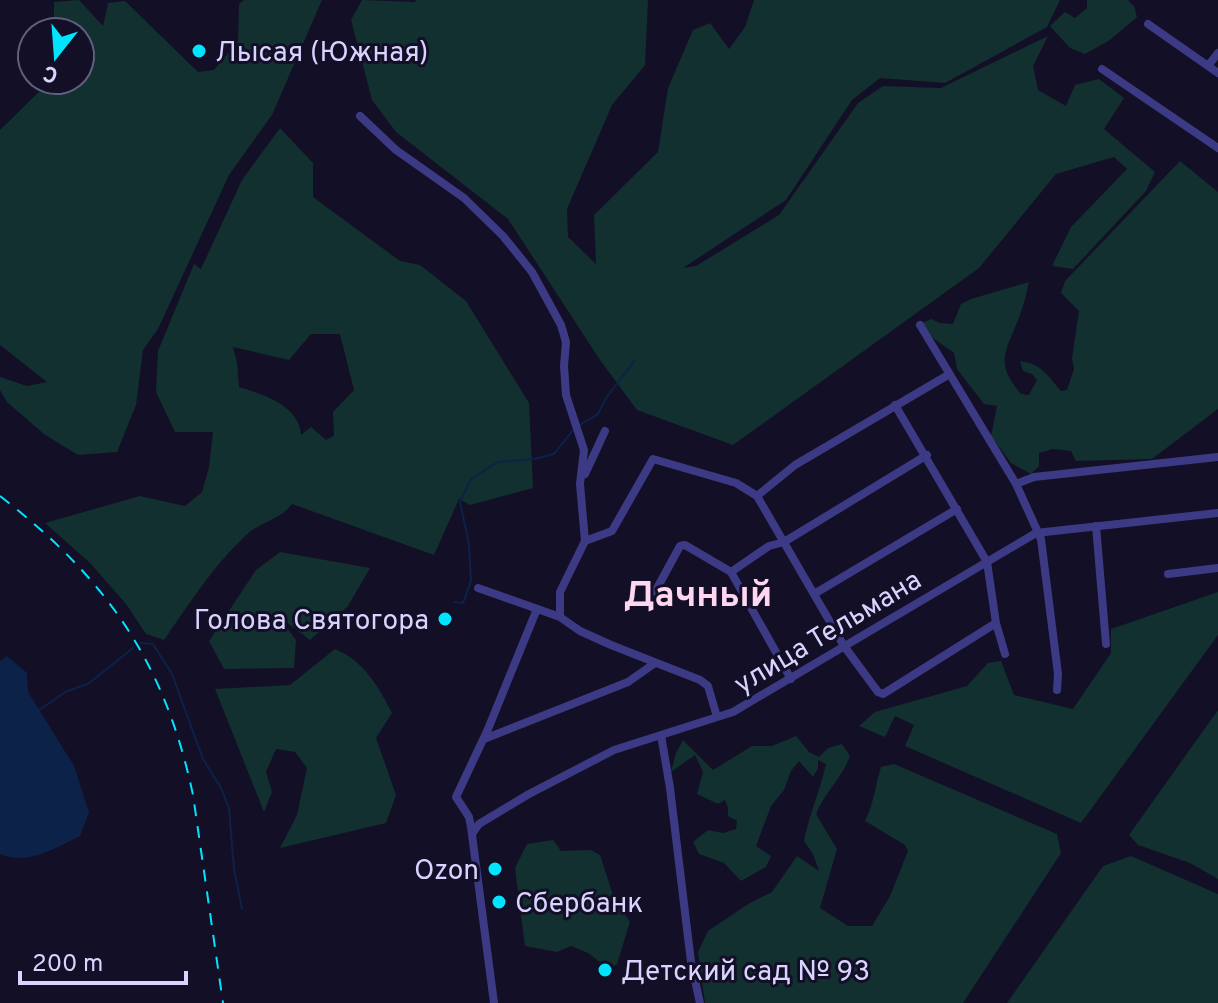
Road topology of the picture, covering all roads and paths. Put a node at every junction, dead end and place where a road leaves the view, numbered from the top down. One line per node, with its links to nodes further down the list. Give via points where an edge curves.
1 (1148, 24): 3 (street)
2 (1218, 53): 3 (street)
3 (1208, 66): 5 (street)
4 (1102, 69): 7 (street)
5 (1218, 73)
6 (360, 116): 14 (street, via 396,150 464,198 532,272 566,342 566,395 584,450)
7 (1218, 148)
8 (920, 325): 9 (street)
9 (948, 375): 10 (street); 15 (street)
10 (895, 405): 12 (street); 16 (street, via 795,465)
11 (605, 431): 14 (street)
12 (927, 455): 17 (street); 22 (street)
13 (1218, 457): 15 (street, via 1034,477)
14 (580, 484): 21 (street)
15 (1016, 484): 20 (street)
16 (757, 496): 21 (street, via 736,483 653,459 612,531); 22 (street)
17 (957, 509): 23 (street); 29 (street)
18 (1218, 513): 19 (street, улица Тельмана)
19 (1096, 526): 20 (street, улица Тельмана); 33 (street)
20 (1036, 533): 23 (street, улица Тельмана); 38 (street, via 1041,539)
21 (585, 541): 31 (street, via 560,592)
22 (784, 542): 25 (street); 29 (street)
23 (987, 562): 32 (street); 34 (street, улица Тельмана)
24 (1218, 568): 26 (street)
25 (731, 572): 28 (street, via 680,546); 37 (street)
26 (1168, 574)
27 (478, 588): 30 (street)
28 (655, 592)
29 (814, 594): 34 (street)
30 (537, 609): 31 (street); 41 (street)
31 (560, 617): 36 (street)
32 (996, 623): 34 (street, via 883,694); 35 (street)
33 (1106, 644)
34 (844, 646): 37 (street, улица Тельмана)
35 (1005, 654)
36 (655, 663): 39 (street, via 708,686); 41 (street, via 628,682)
37 (791, 679): 39 (street, улица Тельмана)
38 (1057, 690)
39 (717, 717): 40 (street, улица Тельмана)
40 (661, 735): 42 (street, улица Тельмана, via 614,750 529,794 479,824); 44 (street)
41 (484, 739): 42 (street, via 456,797)
42 (472, 834): 43 (street)
43 (494, 1003)
44 (700, 1003)

